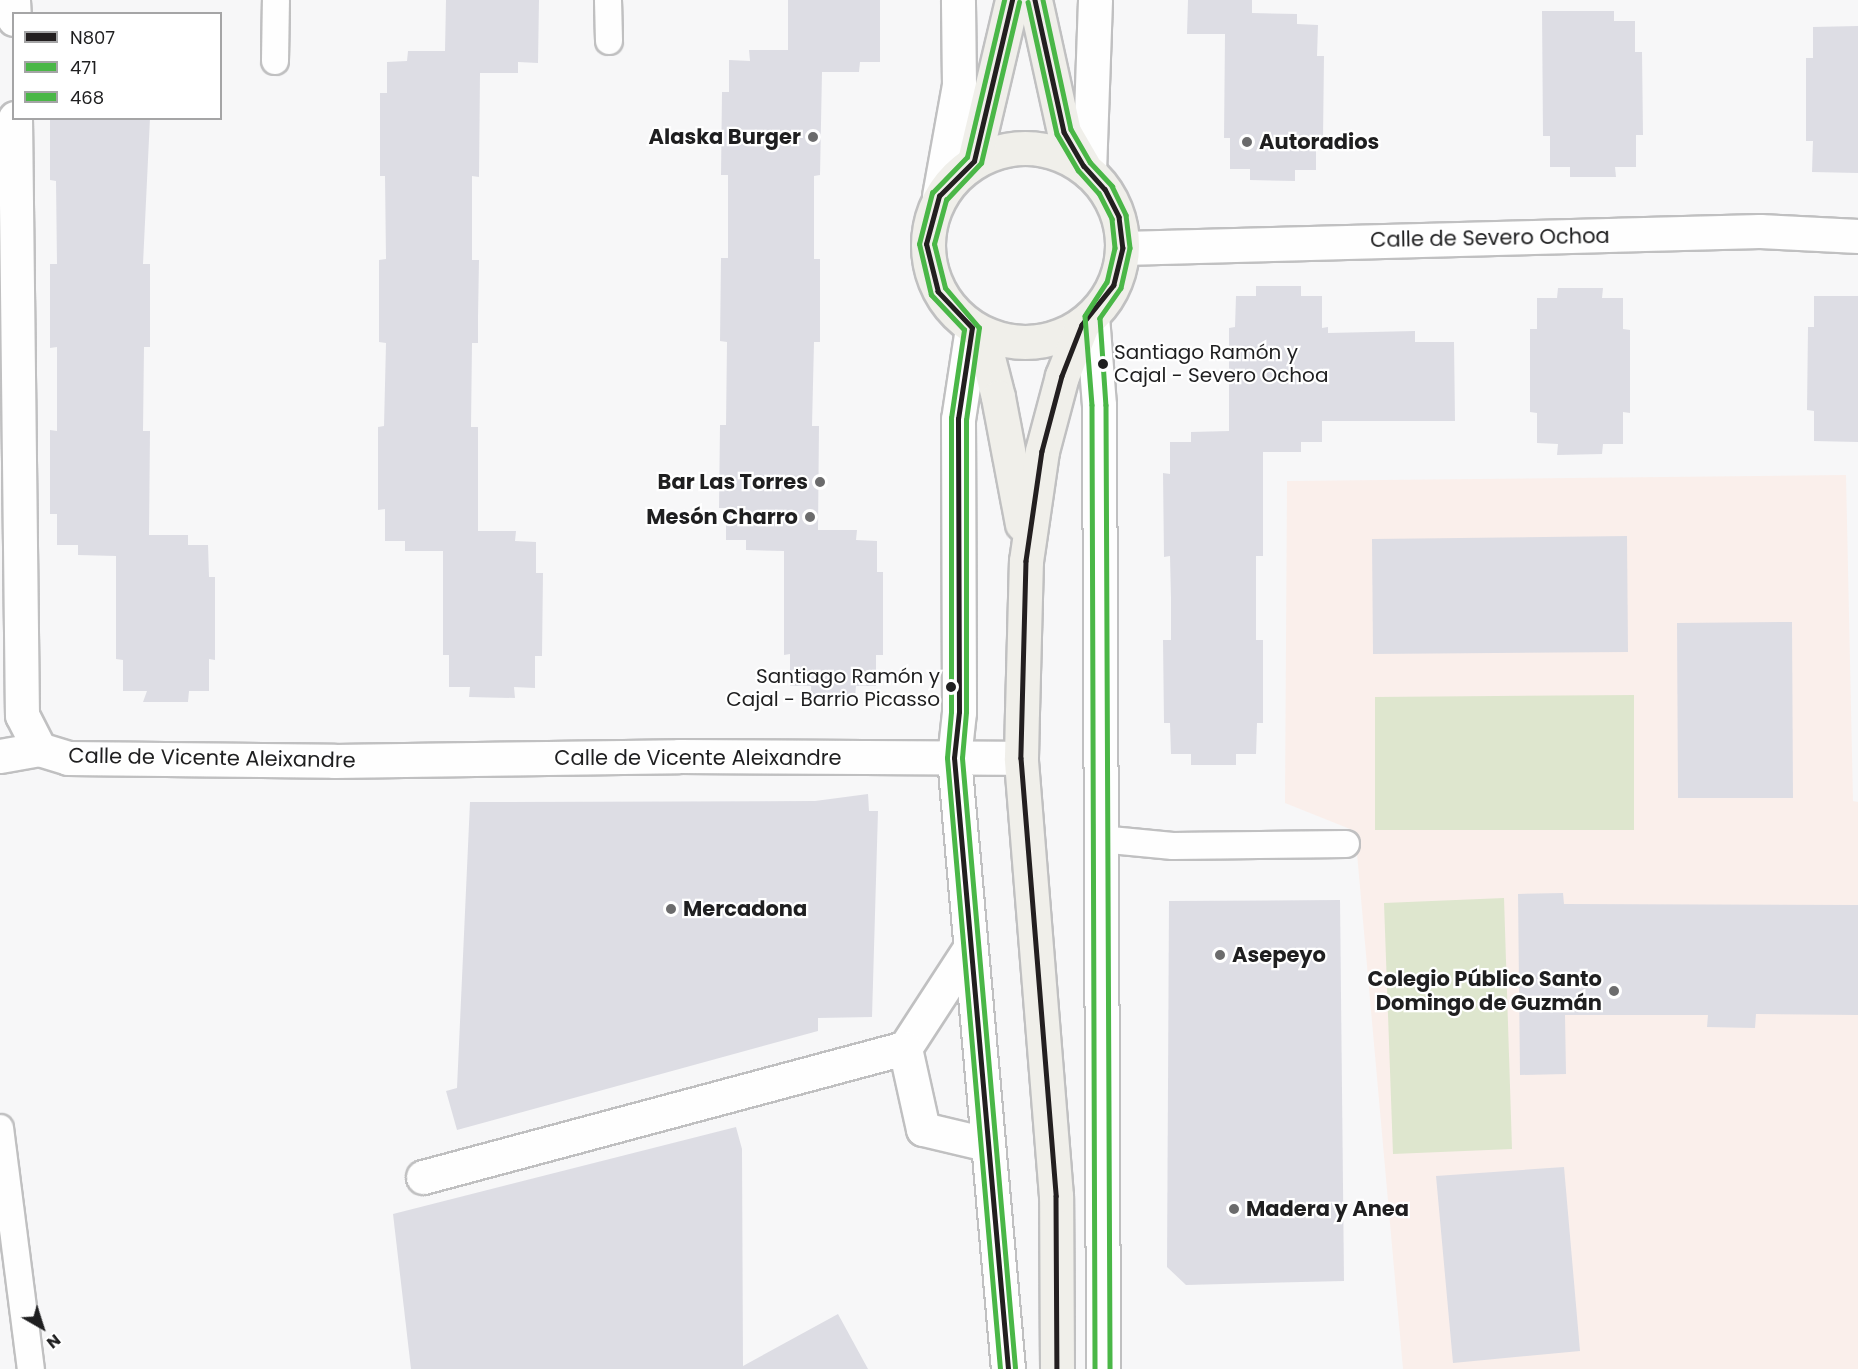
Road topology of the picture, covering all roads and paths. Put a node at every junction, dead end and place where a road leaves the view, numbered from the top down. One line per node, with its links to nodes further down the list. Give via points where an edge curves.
1 (276, 0): 8 (lane)
2 (608, 0): 7 (lane)
3 (958, 0): 12 (street, via 959,85)
4 (1012, 0): 10 (main road)
5 (1035, 0): 11 (main road, via 1064,132)
6 (1095, 0): 11 (street)
7 (609, 41)
8 (275, 61)
9 (15, 120): 18 (street, Calle de Vicente Aleixandre, via 22,716)
10 (974, 161): 11 (main road, via 1001,150 1030,147 1058,153); 12 (main road)
11 (1087, 169): 14 (main road, via 1105,189 1119,218)
12 (939, 196): 16 (main road, via 926,244 938,292)
13 (1858, 236): 14 (street, Calle de Severo Ochoa, via 1760,231)
14 (1123, 248): 15 (main road, via 1114,285)
15 (1087, 321): 16 (main road, via 1059,338 1033,343 1007,343); 17 (main road, via 1062,376 1042,451); 22 (street, via 1099,405)
16 (977, 331): 17 (main road, via 1000,408); 20 (street, via 958,419 959,712)
17 (1026, 561): 21 (main road)
18 (39, 749): 19 (street); 20 (street, Calle de Vicente Aleixandre, via 68,758 334,761)
19 (0, 756)
20 (954, 758): 21 (street, Calle de Vicente Aleixandre); 24 (street)
21 (1021, 758): 31 (main road, via 1056,1196)
22 (1100, 839): 23 (lane, via 1173,846); 32 (street)
23 (1346, 844)
24 (970, 948): 25 (street); 27 (street)
25 (905, 1047): 27 (street, via 923,1129); 28 (street)
26 (0, 1128): 29 (lane)
27 (986, 1144): 30 (street)
28 (423, 1177)
29 (31, 1369)
30 (1008, 1369)
31 (1057, 1369)
32 (1103, 1369)

